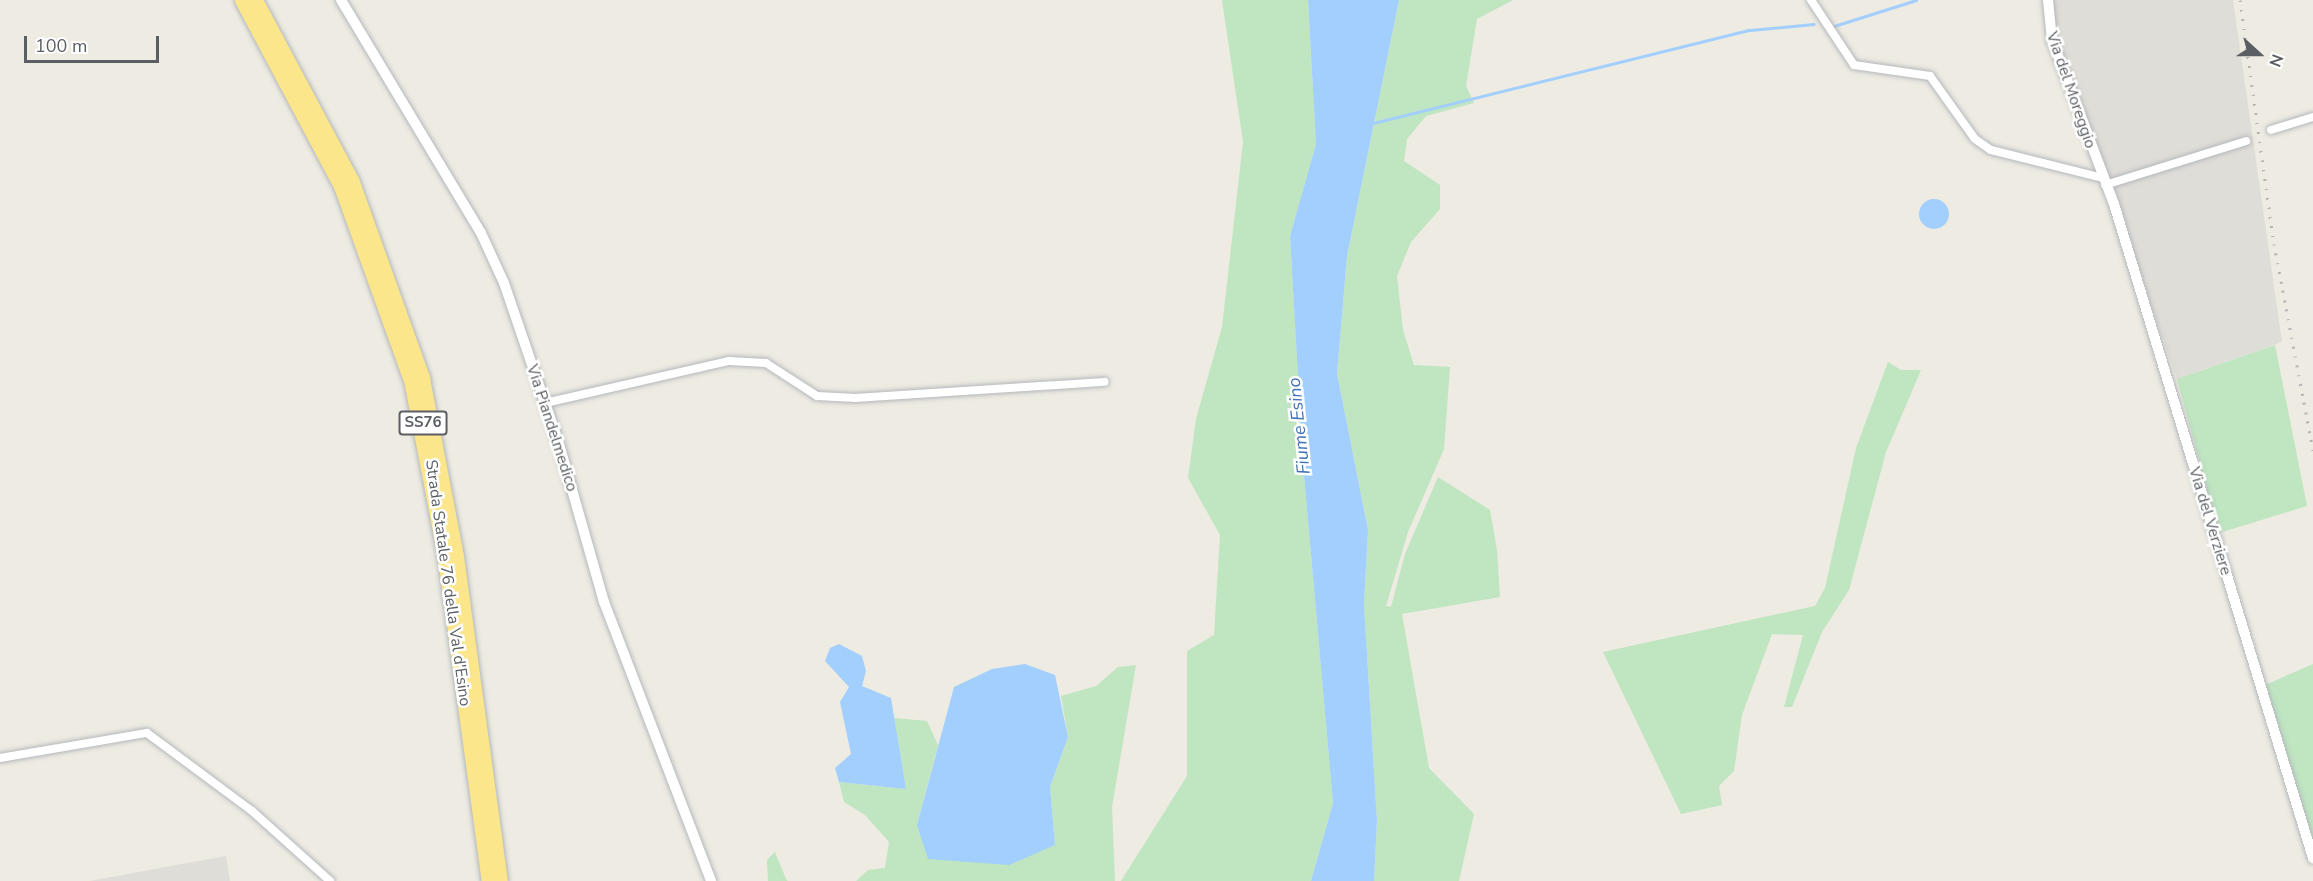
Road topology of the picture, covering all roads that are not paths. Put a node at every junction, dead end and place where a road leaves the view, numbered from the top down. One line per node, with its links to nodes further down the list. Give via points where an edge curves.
1 (242, 0): 15 (highway, Strada Statale 76 della Val d'Esino / SS76, via 341,186 411,380 446,557)
2 (255, 0): 16 (highway, Strada Statale 76 della Val d'Esino / SS76, via 352,182 422,378 456,556)
3 (341, 0): 11 (main road, Via Piandelmedico, via 481,233)
4 (1811, 0): 9 (street, Via del Moreggio, via 1854,65 1930,76 1975,139 1991,150)
5 (2048, 0): 9 (main road, Via del Moreggio, via 2052,40)
6 (2313, 117): 7 (street)
7 (2271, 130)
8 (2246, 141): 9 (street)
9 (2104, 181): 13 (main road, Via del Verziere)
10 (1104, 382): 11 (street, via 836,398 817,396 766,363 729,362)
11 (545, 403): 17 (main road, Via Piandelmedico, via 604,602)
12 (0, 758): 14 (street, via 147,733 252,811)
13 (2313, 858)
14 (330, 881)
15 (489, 881)
16 (500, 881)
17 (711, 881)

